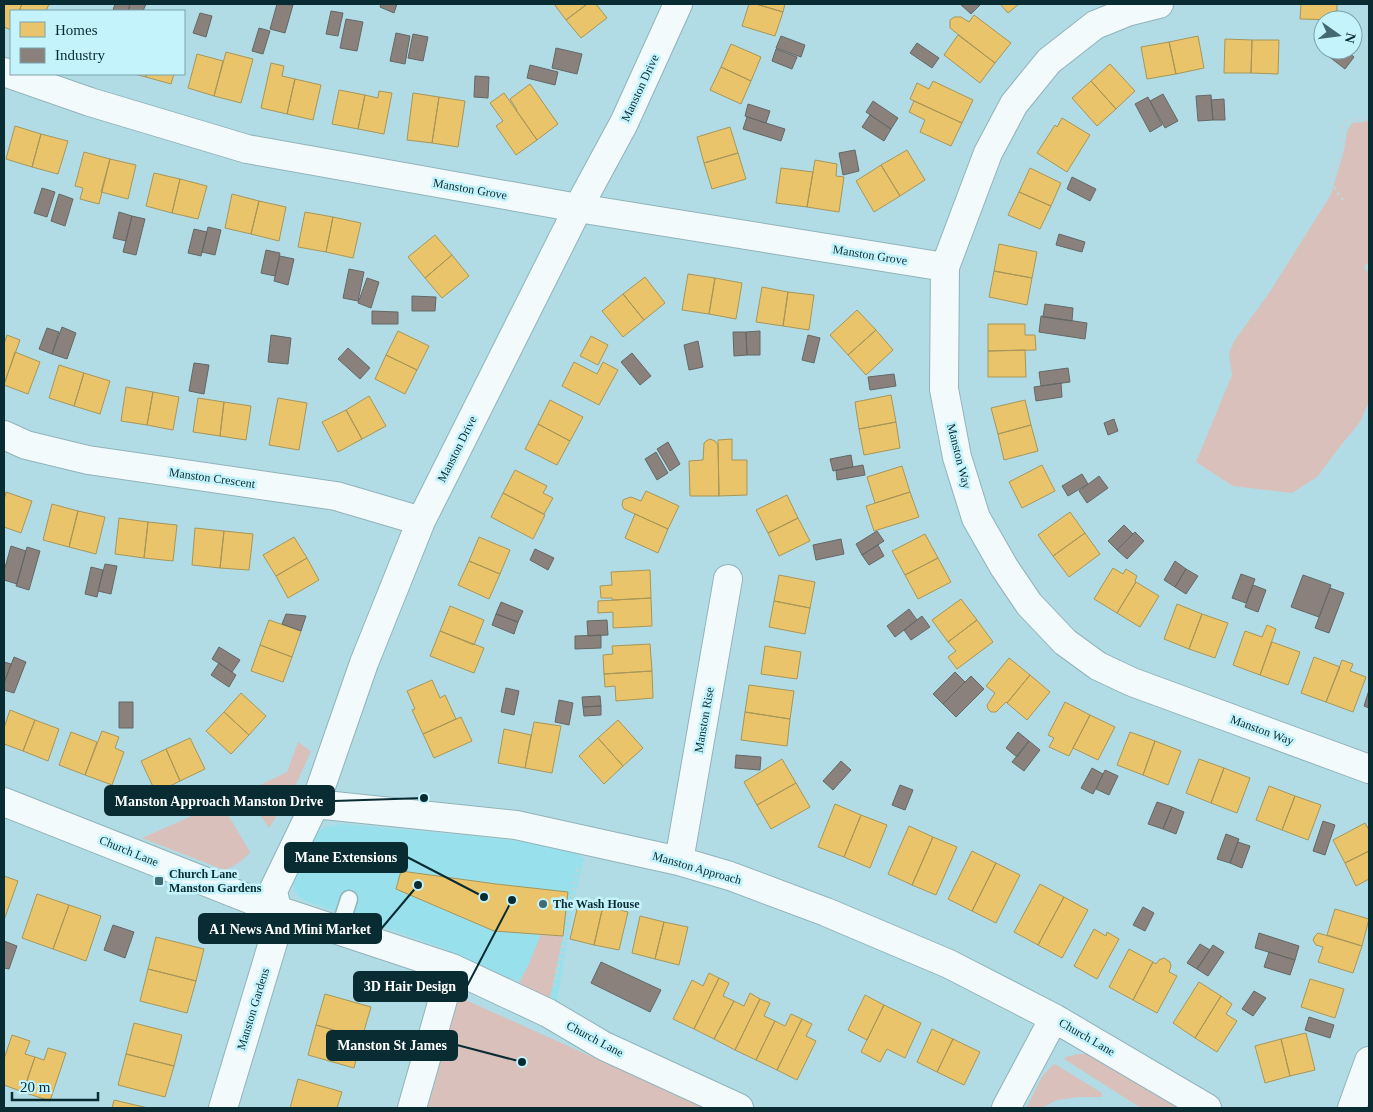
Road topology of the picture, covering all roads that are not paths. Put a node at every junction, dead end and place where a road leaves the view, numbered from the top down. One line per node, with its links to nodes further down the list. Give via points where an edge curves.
1 (678, 4): 4 (street, Manston Drive, via 624,123)
2 (1159, 4): 5 (street, Manston Way, via 1095,25 1049,61 1014,104 988,153)
3 (13, 75): 4 (street, Manston Grove, via 247,149)
4 (578, 208): 5 (street, Manston Grove); 7 (street, Manston Drive)
5 (945, 267): 9 (street, Manston Way, via 944,389 957,457 976,518 1029,604 1065,642 1098,666 1132,682)
6 (4, 435): 7 (street, Manston Crescent, via 26,445 88,460 336,496)
7 (421, 521): 11 (street, Manston Drive, via 364,662)
8 (728, 579): 12 (street, Manston Rise)
9 (1369, 769)
10 (4, 802): 14 (street, Church Lane)
11 (315, 804): 12 (street, Manston Approach, via 516,825); 14 (street, Manston Drive, via 273,891)
12 (680, 861): 17 (street, Manston Approach, via 826,912 949,964)
13 (349, 899): 15 (lane)
14 (277, 910): 15 (street, Church Lane); 19 (street, Manston Gardens, via 277,929)
15 (339, 930): 16 (street, Church Lane)
16 (452, 968): 20 (street); 21 (street, Church Lane, via 548,1013 604,1046)
17 (1054, 1018): 22 (street, Church Lane); 23 (street, Church Lane)
18 (1369, 1061): 24 (street)
19 (224, 1108)
20 (412, 1108)
21 (739, 1108)
22 (1006, 1108)
23 (1207, 1108)
24 (1352, 1108)

